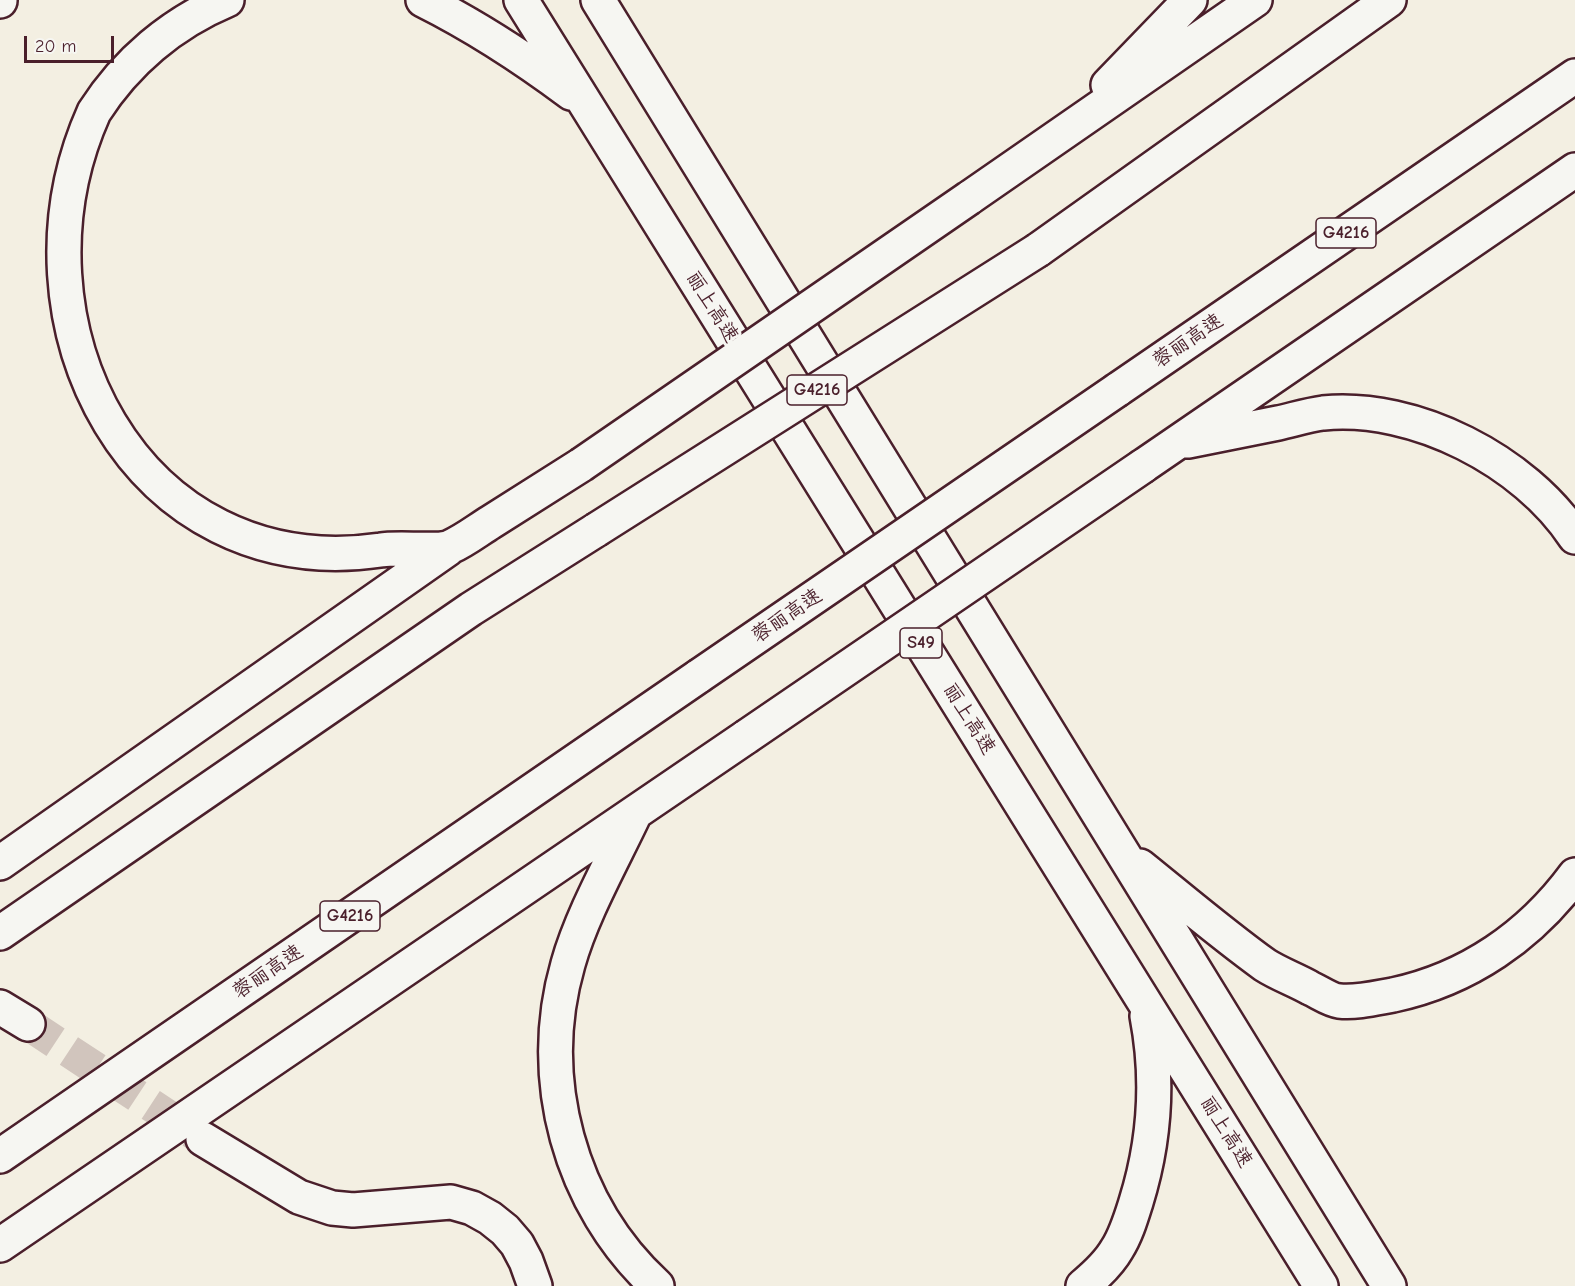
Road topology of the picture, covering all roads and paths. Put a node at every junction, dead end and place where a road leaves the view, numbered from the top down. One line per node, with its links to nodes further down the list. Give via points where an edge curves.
1 (227, 0): 14 (main road, via 179,25 125,71 90,118 68,161 57,195 49,266 52,313 68,370 82,402 123,460 172,503 200,520 230,534 294,551 326,554 391,548)
2 (423, 0): 9 (main road, via 539,68)
3 (521, 0): 9 (main road, 丽上高速 / S49)
4 (1190, 0): 10 (main road)
5 (1256, 0): 10 (main road)
6 (1389, 0): 19 (main road, G4216, bridge, via 1038,250 471,609)
7 (608, 9): 16 (main road)
8 (1575, 76): 24 (main road, 蓉丽高速 / G4216, bridge)
9 (585, 104): 20 (main road, 丽上高速 / S49)
10 (1058, 136): 14 (main road, bridge, via 581,465)
11 (1575, 170): 12 (main road)
12 (1174, 444): 13 (main road, via 1323,413 1392,418 1458,439 1489,456 1544,500); 15 (main road, bridge)
13 (1575, 537)
14 (448, 549): 17 (main road)
15 (635, 813): 25 (main road); 27 (main road, via 579,931 568,963 560,996 555,1065 565,1132 589,1196 629,1258)
16 (1122, 852): 18 (main road, via 1267,966 1338,1001 1409,992 1476,965 1535,922); 30 (main road)
17 (0, 863)
18 (1575, 875)
19 (0, 933)
20 (1145, 1003): 28 (main road, via 1152,1040 1154,1116 1142,1185 1117,1250); 29 (main road, 丽上高速 / S49)
21 (0, 1007): 22 (main road)
22 (28, 1024)
23 (203, 1139): 26 (main road, via 298,1197 332,1208 353,1210 451,1202 471,1208 490,1218 517,1244)
24 (0, 1156)
25 (0, 1245)
26 (535, 1286)
27 (657, 1286)
28 (1083, 1286)
29 (1322, 1286)
30 (1389, 1286)

